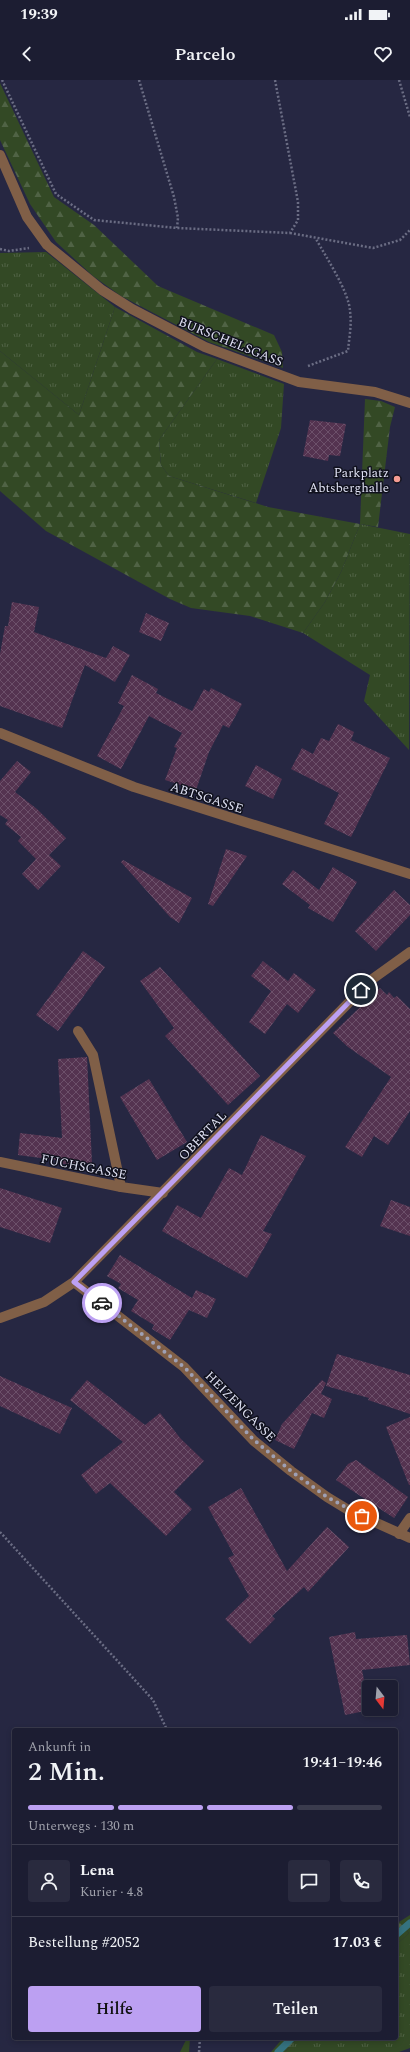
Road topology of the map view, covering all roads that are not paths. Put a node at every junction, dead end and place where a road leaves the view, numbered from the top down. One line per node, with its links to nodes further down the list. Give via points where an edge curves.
1 (0, 155): 2 (street, BURSCHELSGASS, via 27,217 48,245 102,290 157,324 205,347 299,382 375,392)
2 (410, 403)
3 (0, 732): 4 (street, ABTSGASSE, via 134,787)
4 (410, 874)
5 (410, 952): 9 (street, OBERTAL, via 371,980)
6 (78, 1031): 8 (street, via 93,1055)
7 (0, 1162): 8 (street, FUCHSGASSE)
8 (121, 1187): 9 (street, FUCHSGASSE)
9 (163, 1193): 10 (street, OBERTAL)
10 (74, 1282): 11 (street, OBERTAL, via 44,1302); 13 (street, HEIZENGASSE, via 184,1367 254,1440 291,1471 350,1511)
11 (0, 1318)
12 (410, 1518): 13 (street)
13 (399, 1534): 14 (street, HEIZENGASSE)
14 (410, 1538)

